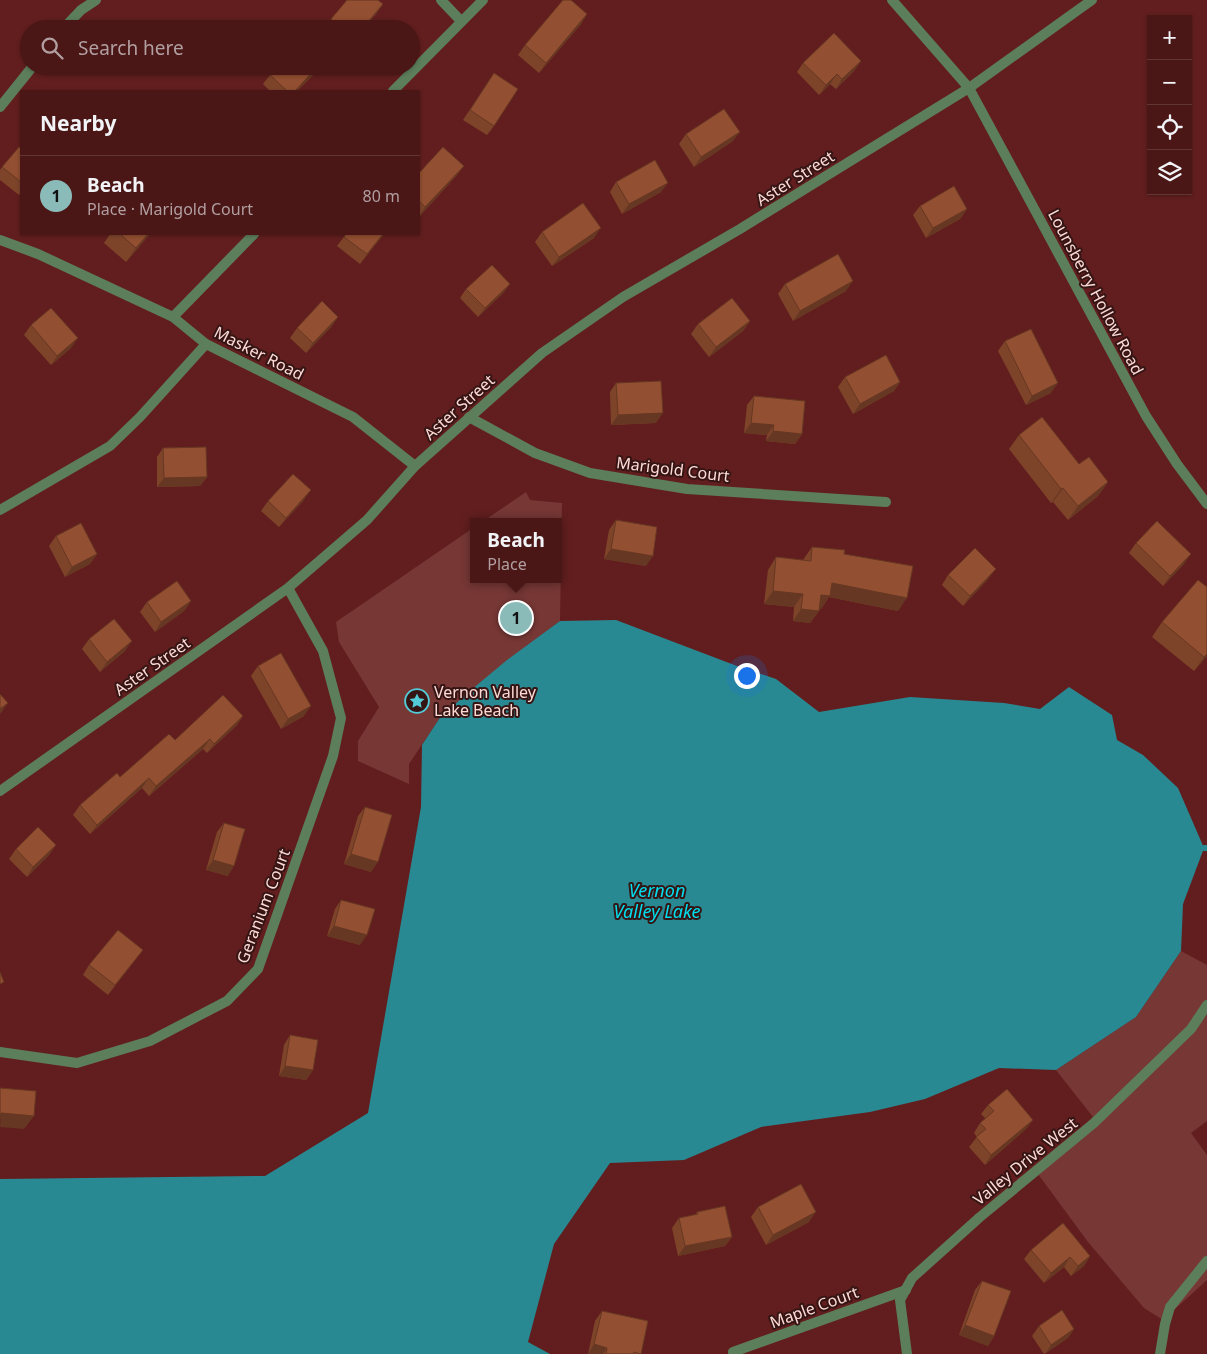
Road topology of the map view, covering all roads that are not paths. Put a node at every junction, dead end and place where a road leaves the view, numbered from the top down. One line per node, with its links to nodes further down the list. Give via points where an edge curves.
1 (96, 0): 6 (street)
2 (441, 0): 7 (street)
3 (483, 0): 7 (street)
4 (892, 0): 11 (street, Lounsberry Hollow Road)
5 (1092, 0): 11 (street, Aster Street)
6 (72, 20)
7 (461, 21): 8 (street)
8 (420, 63)
9 (25, 75): 13 (street)
10 (409, 75): 12 (street)
11 (970, 88): 18 (street, Aster Street, via 740,230 623,297 542,353); 21 (street, Lounsberry Hollow Road, via 1146,416)
12 (394, 90)
13 (0, 108)
14 (253, 235): 16 (street)
15 (0, 240): 16 (street, Masker Road, via 38,254)
16 (173, 317): 17 (street, Masker Road)
17 (206, 344): 19 (street, Masker Road, via 353,417); 22 (street, via 110,446)
18 (469, 417): 19 (street, Aster Street); 20 (street, Marigold Court, via 535,453 590,473 687,489)
19 (416, 466): 23 (street, Aster Street, via 368,520)
20 (886, 502)
21 (1207, 504)
22 (0, 510)
23 (288, 588): 24 (street, Aster Street); 26 (street, Geranium Court, via 323,651 341,718 333,756 258,969 227,1002 150,1041 77,1063)
24 (0, 791)
25 (1207, 1005): 28 (street, Valley Drive West, via 1191,1029 1094,1123 966,1229 912,1278)
26 (0, 1052)
27 (1207, 1262): 31 (street, via 1170,1307)
28 (906, 1290): 29 (street, Maple Court); 30 (street, Valley Drive West, via 900,1300)
29 (733, 1352)
30 (907, 1354)
31 (1160, 1354)

